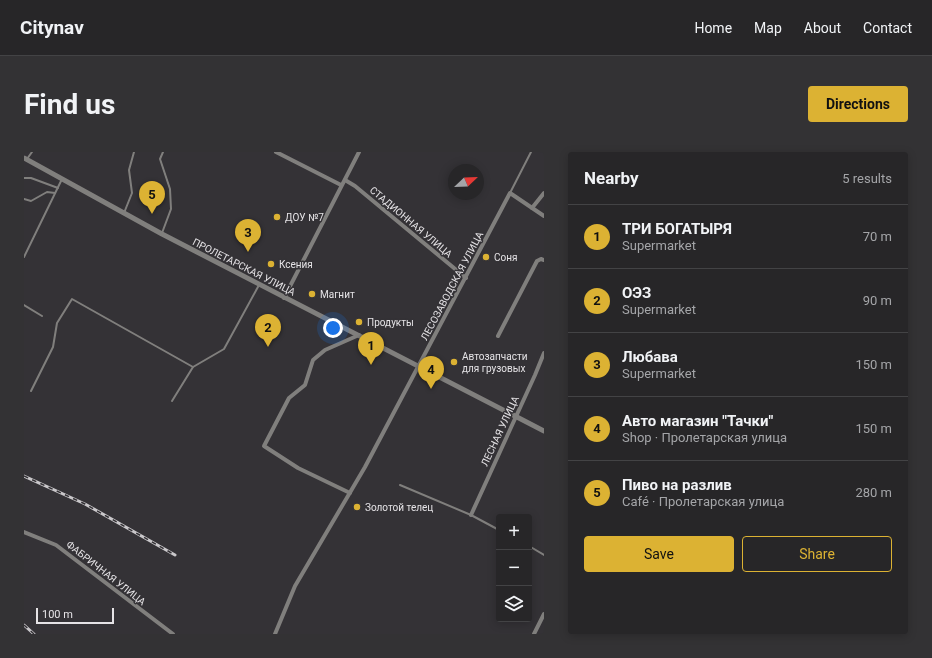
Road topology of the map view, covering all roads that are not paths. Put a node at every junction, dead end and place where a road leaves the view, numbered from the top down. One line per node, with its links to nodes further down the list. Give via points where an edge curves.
1 (32, 152): 7 (lane)
2 (134, 152): 18 (lane, via 129,170 132,193)
3 (163, 152): 20 (lane, via 160,159 170,189 171,208)
4 (276, 152): 11 (street)
5 (359, 152): 10 (street)
6 (530, 152): 14 (lane)
7 (25, 159): 9 (street, ПРОЛЕТАРСКАЯ УЛИЦА)
8 (24, 178): 12 (lane)
9 (62, 179): 12 (lane); 18 (street, ПРОЛЕТАРСКАЯ УЛИЦА)
10 (344, 180): 11 (street); 23 (street, СТАДИОННАЯ УЛИЦА, via 355,186)
11 (342, 185): 25 (street)
12 (58, 188): 13 (lane)
13 (55, 193): 16 (lane, via 47,192 31,202); 21 (lane)
14 (510, 193): 17 (street); 23 (street, ЛЕСОЗАВОДСКАЯ УЛИЦА)
15 (544, 193): 17 (street)
16 (24, 199)
17 (532, 208): 19 (street)
18 (124, 213): 20 (street, ПРОЛЕТАРСКАЯ УЛИЦА)
19 (544, 216)
20 (162, 234): 24 (street, ПРОЛЕТАРСКАЯ УЛИЦА)
21 (24, 257)
22 (544, 260): 29 (street, via 537,262)
23 (466, 278): 31 (street, ЛЕСОЗАВОДСКАЯ УЛИЦА)
24 (259, 285): 25 (street, ПРОЛЕТАРСКАЯ УЛИЦА); 32 (lane, via 224,348)
25 (284, 298): 28 (street, ПРОЛЕТАРСКАЯ УЛИЦА)
26 (24, 305): 27 (lane)
27 (42, 316)
28 (359, 335): 31 (street, ПРОЛЕТАРСКАЯ УЛИЦА); 38 (street, via 325,350 313,360 306,385 289,398 264,446 298,468)
29 (498, 336)
30 (544, 353): 35 (street, ЛЕСНАЯ УЛИЦА)
31 (419, 366): 35 (street, ПРОЛЕТАРСКАЯ УЛИЦА); 38 (street, ЛЕСОЗАВОДСКАЯ УЛИЦА)
32 (193, 367): 33 (lane, via 72,299 58,323 53,347); 34 (lane)
33 (32, 391)
34 (172, 401)
35 (516, 416): 36 (street, ПРОЛЕТАРСКАЯ УЛИЦА); 39 (street, ЛЕСНАЯ УЛИЦА)
36 (544, 431)
37 (400, 485): 39 (lane)
38 (350, 493): 46 (street, ЛЕСОЗАВОДСКАЯ УЛИЦА, via 295,586)
39 (471, 515): 40 (lane)
40 (496, 528)
41 (24, 532): 45 (street, ФАБРИЧНАЯ УЛИЦА, via 56,545)
42 (532, 548): 43 (lane)
43 (544, 555)
44 (544, 614): 47 (street)
45 (173, 634)
46 (275, 634)
47 (534, 634)

